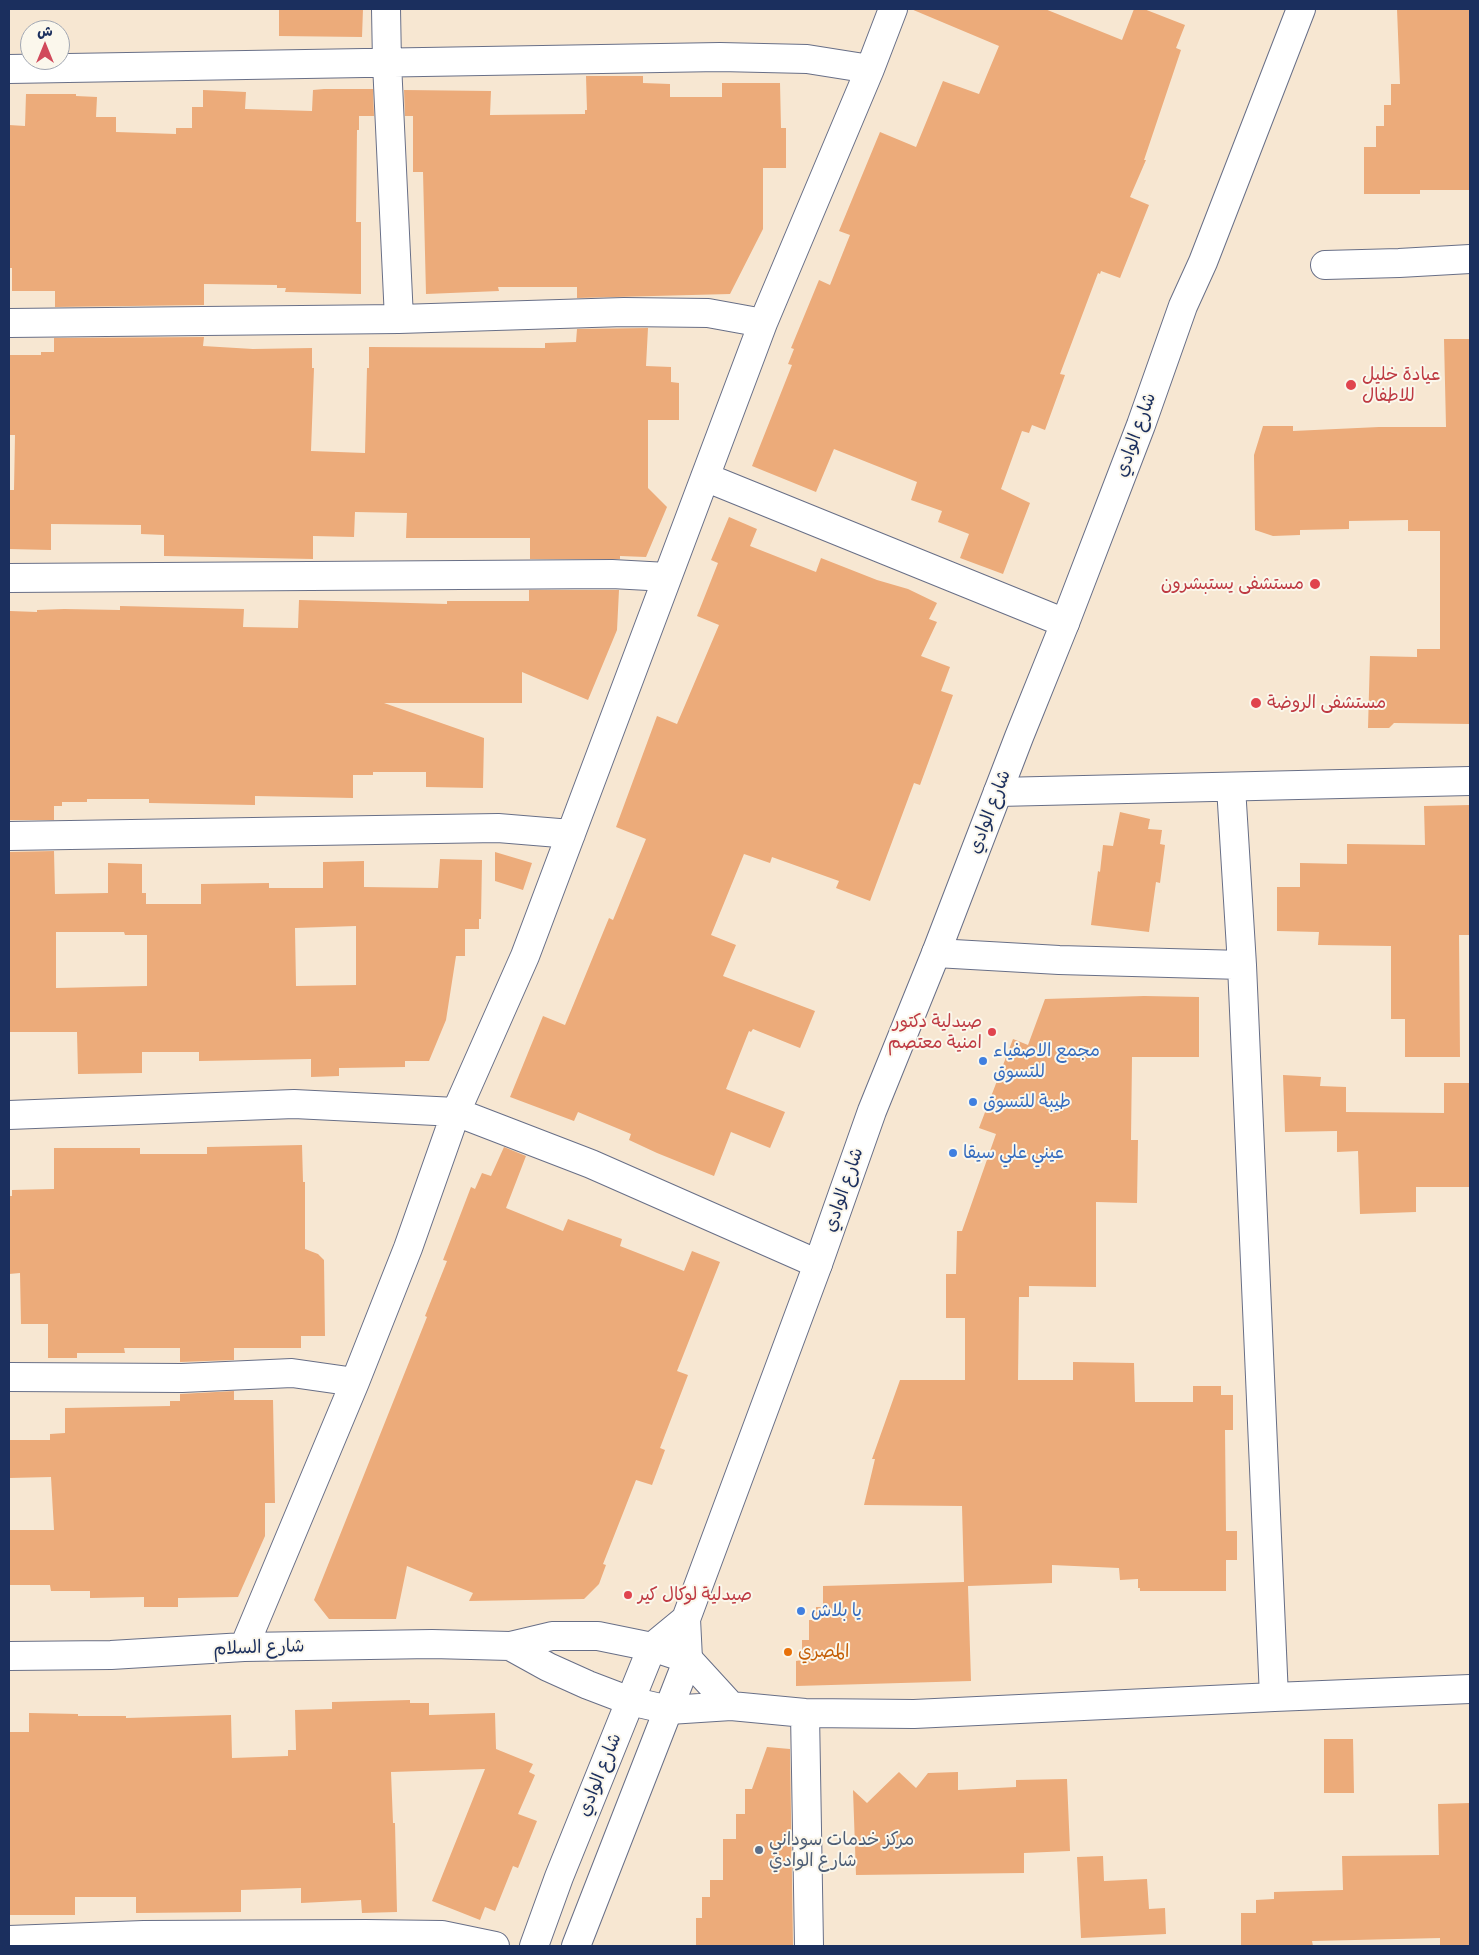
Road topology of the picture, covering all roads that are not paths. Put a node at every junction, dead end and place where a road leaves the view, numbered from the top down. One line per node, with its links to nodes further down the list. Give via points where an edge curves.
1 (386, 9): 4 (street)
2 (893, 9): 6 (street)
3 (1301, 9): 15 (street, شارع الوادي, via 1183,306)
4 (387, 63): 5 (street); 6 (street, via 720,57 807,59); 9 (street)
5 (9, 69)
6 (870, 69): 11 (street)
7 (1470, 259): 8 (street)
8 (1325, 265)
9 (399, 319): 10 (street); 11 (street, via 624,312 708,313)
10 (9, 323)
11 (763, 324): 12 (street)
12 (705, 477): 13 (street); 15 (street)
13 (667, 577): 14 (street, via 593,574); 19 (street)
14 (9, 578)
15 (1065, 623): 18 (street, شارع الوادي)
16 (1470, 781): 17 (street)
17 (1231, 787): 18 (street); 22 (street)
18 (998, 792): 21 (street, شارع الوادي)
19 (571, 834): 20 (street, via 498,828); 23 (street, via 525,956)
20 (9, 836)
21 (936, 953): 22 (street); 25 (street, شارع الوادي, via 872,1111)
22 (1242, 965): 35 (street)
23 (456, 1112): 24 (street, via 294,1104); 25 (street, via 591,1164); 27 (street, via 408,1248)
24 (9, 1116)
25 (818, 1264): 28 (street, شارع الوادي)
26 (9, 1377): 27 (street, via 182,1378 292,1373)
27 (355, 1382): 30 (street)
28 (686, 1619): 31 (street, شارع الوادي); 33 (street, شارع الوادي)
29 (510, 1646): 30 (street, شارع السلام); 31 (street, شارع السلام, via 552,1636 598,1636); 36 (street, شارع السلام, via 580,1682)
30 (244, 1647): 32 (street, شارع السلام, via 111,1655)
31 (652, 1647): 33 (street, شارع السلام); 36 (street, شارع الوادي)
32 (9, 1656)
33 (688, 1659): 37 (street); 38 (street, شارع الوادي)
34 (1470, 1689): 35 (street, شارع السلام)
35 (1274, 1697): 39 (street, شارع السلام, via 914,1714)
36 (630, 1701): 38 (street, شارع السلام); 42 (street, شارع الوادي)
37 (731, 1706): 38 (street, شارع السلام); 39 (street, شارع السلام)
38 (669, 1710): 43 (street, شارع الوادي)
39 (805, 1713): 44 (street)
40 (9, 1940): 41 (street, via 144,1935 366,1934 442,1935)
41 (495, 1946)
42 (534, 1946)
43 (576, 1946)
44 (809, 1946)

